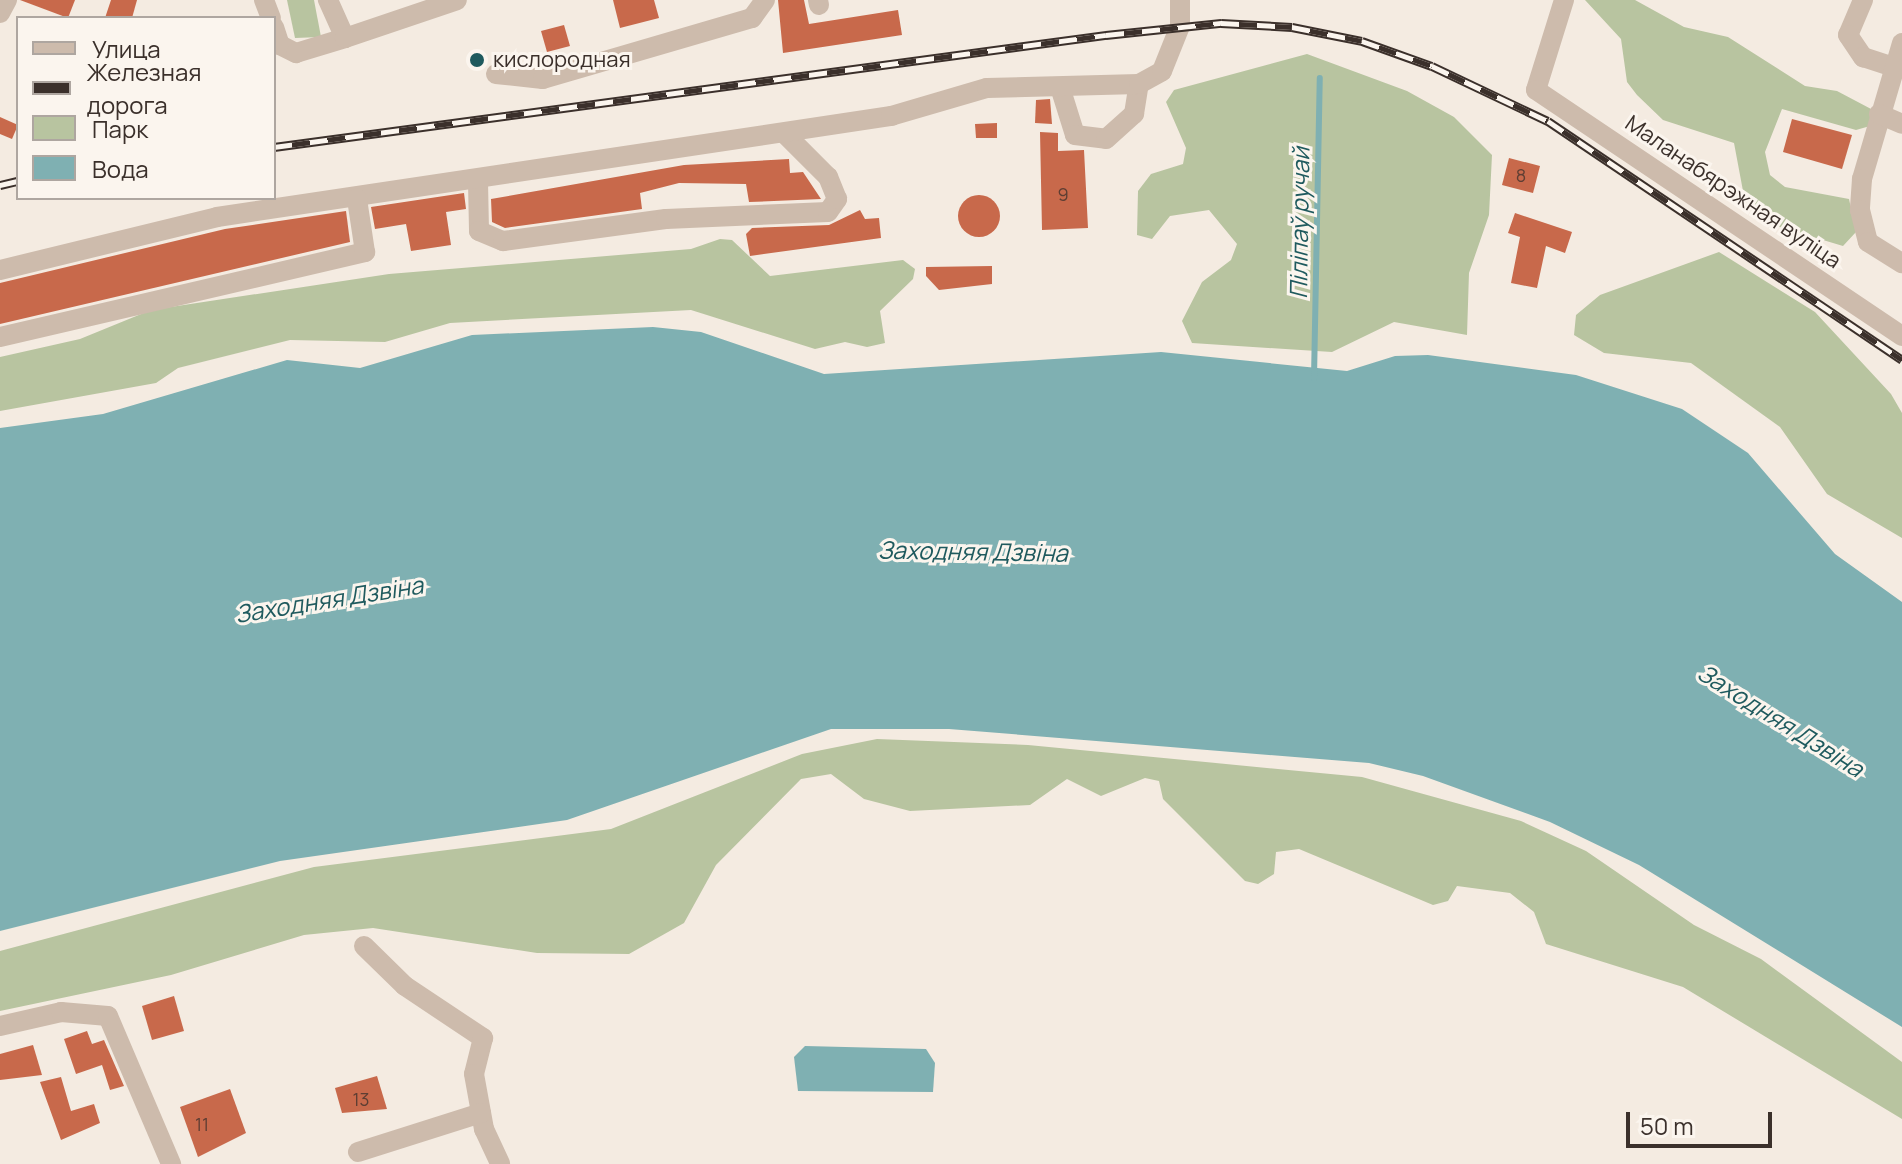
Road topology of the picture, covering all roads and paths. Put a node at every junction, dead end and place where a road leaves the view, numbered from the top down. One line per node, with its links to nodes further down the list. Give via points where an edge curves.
1 (7, 0): 8 (street)
2 (328, 0): 10 (street)
3 (457, 0): 10 (street)
4 (765, 0): 13 (street, via 752,18 543,79)
5 (1180, 0): 14 (street, via 1180,26 1162,71)
6 (1564, 0): 23 (street, Маланабярэжная вуліца, via 1536,90)
7 (1863, 0): 12 (street, via 1848,35 1863,57)
8 (0, 13)
9 (276, 33): 10 (street, via 280,45 296,53)
10 (345, 38)
11 (1902, 43): 12 (street)
12 (1891, 66): 16 (street)
13 (496, 74)
14 (1139, 84): 15 (street); 15 (street, via 1134,114 1106,139 1075,135)
15 (1060, 87): 18 (street, via 987,88 866,120)
16 (1879, 114): 17 (street); 21 (street, via 1860,210 1868,242)
17 (1902, 124)
18 (784, 133): 19 (street); 19 (street, via 828,177 837,199 828,212 666,219 503,241 479,231)
19 (478, 182): 20 (street)
20 (357, 199): 22 (street, via 217,217); 24 (street, via 365,252)
21 (1902, 263)
22 (0, 270)
23 (1902, 336)
24 (0, 337)
25 (364, 946): 27 (street, via 405,986 483,1038 474,1074)
26 (0, 1026): 29 (street, via 61,1012 108,1016)
27 (481, 1113): 28 (street); 30 (street)
28 (358, 1152)
29 (171, 1164)
30 (500, 1164)

